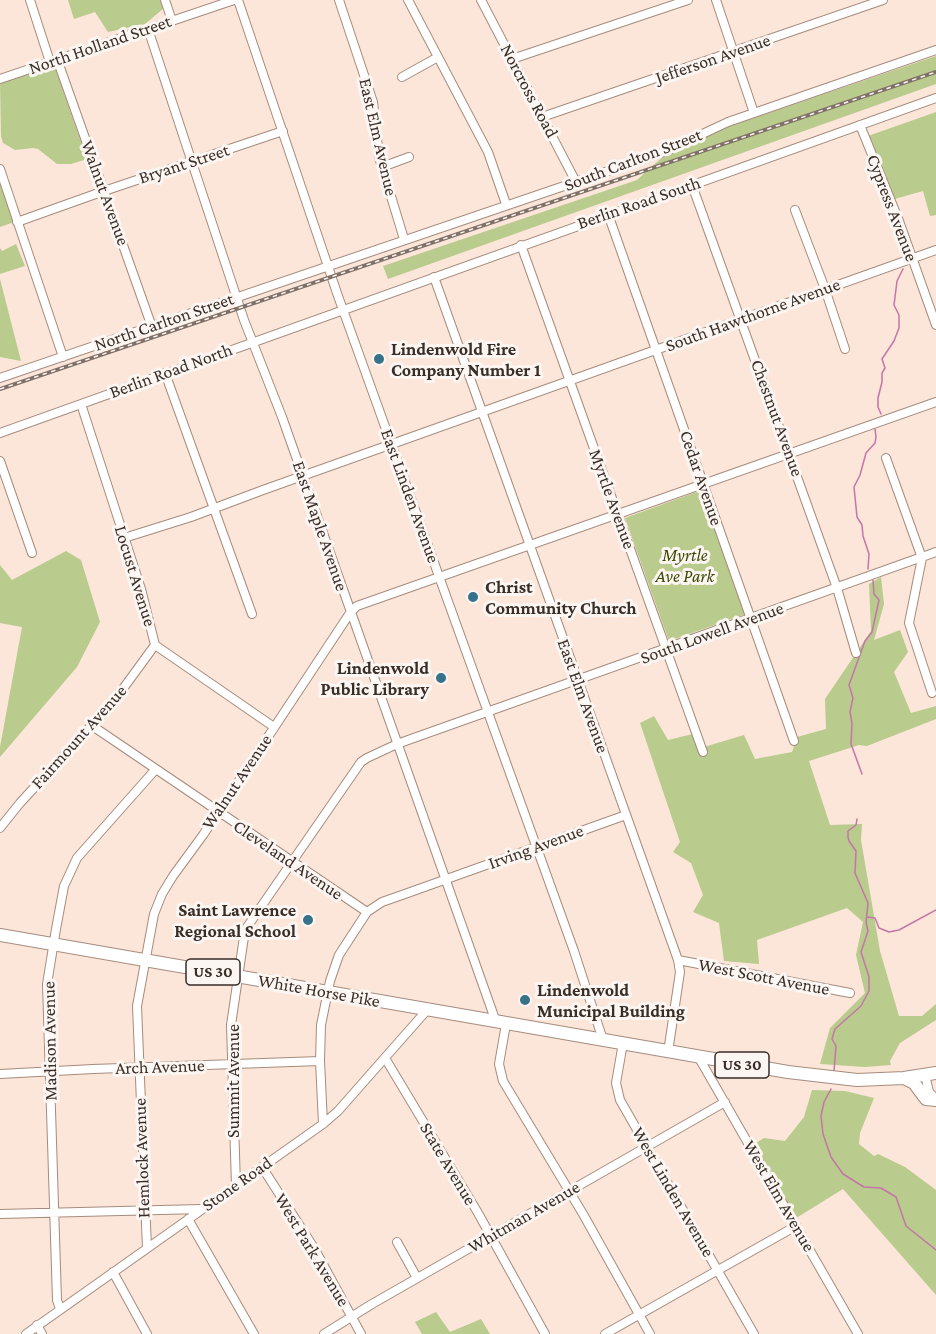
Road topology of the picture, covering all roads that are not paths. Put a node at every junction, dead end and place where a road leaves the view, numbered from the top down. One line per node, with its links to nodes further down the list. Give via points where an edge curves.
1 (30, 0): 17 (street, Walnut Avenue)
2 (165, 0): 11 (street)
3 (234, 0): 11 (street, North Holland Street)
4 (238, 0): 24 (street, East Linden Avenue)
5 (339, 0): 27 (street, East Elm Avenue, via 373,102 375,142)
6 (408, 0): 15 (street)
7 (481, 0): 16 (street, Norcross Road)
8 (688, 0): 16 (street)
9 (716, 0): 14 (street)
10 (884, 0): 14 (street, Jefferson Avenue)
11 (172, 21): 12 (street, North Holland Street)
12 (148, 29): 17 (street, North Holland Street); 26 (street, East Maple Avenue)
13 (936, 50): 21 (street, South Carlton Street)
14 (733, 52): 21 (street); 22 (street, Jefferson Avenue)
15 (438, 57): 18 (street); 32 (street, via 488,152)
16 (512, 59): 22 (street, Norcross Road)
17 (54, 60): 19 (street, North Holland Street); 31 (street, Walnut Avenue)
18 (402, 76)
19 (0, 79)
20 (936, 98): 23 (street, Berlin Road South)
21 (754, 112): 29 (street, South Carlton Street, via 664,152)
22 (542, 117): 29 (street, Norcross Road)
23 (860, 125): 30 (street, Berlin Road South); 39 (street, Cypress Avenue)
24 (283, 131): 26 (street, Bryant Street); 40 (street, East Linden Avenue)
25 (409, 157): 27 (street)
26 (192, 161): 31 (street, Bryant Street); 43 (street, East Maple Avenue)
27 (382, 167): 36 (street, East Elm Avenue)
28 (0, 170): 35 (street)
29 (576, 182): 32 (street, South Carlton Street)
30 (692, 185): 34 (street, Berlin Road South); 45 (street, Chestnut Avenue)
31 (104, 191): 35 (street, Bryant Street); 47 (street, Walnut Avenue)
32 (506, 204): 36 (street, South Carlton Street)
33 (795, 210): 42 (street)
34 (608, 214): 37 (street, Berlin Road South); 49 (street, Cedar Avenue)
35 (17, 222): 51 (street)
36 (404, 239): 40 (street, South Carlton Street)
37 (521, 246): 41 (street, Berlin Road South); 54 (street, Myrtle Avenue)
38 (936, 250): 39 (street, South Hawthorne Avenue)
39 (913, 259): 42 (street, South Hawthorne Avenue); 46 (street, Cypress Avenue)
40 (328, 266): 43 (street, North Carlton Street); 44 (street, East Linden Avenue)
41 (434, 277): 44 (street, Berlin Road South); 57 (street, East Elm Avenue)
42 (825, 289): 45 (street, South Hawthorne Avenue); 50 (street)
43 (237, 297): 47 (street, North Carlton Street); 48 (street, East Maple Avenue)
44 (343, 309): 48 (street, Berlin Road North); 59 (street, East Linden Avenue)
45 (742, 320): 49 (street, South Hawthorne Avenue); 60 (street, Chestnut Avenue)
46 (936, 325)
47 (152, 327): 51 (street, North Carlton Street)
48 (253, 342): 52 (street, Berlin Road North); 63 (street, East Maple Avenue)
49 (656, 349): 54 (street, South Hawthorne Avenue); 64 (street, Cedar Avenue)
50 (845, 349)
51 (63, 357): 53 (street, North Carlton Street)
52 (165, 373): 56 (street, Berlin Road North); 65 (street)
53 (0, 378)
54 (569, 380): 57 (street, South Hawthorne Avenue); 66 (street, Myrtle Avenue)
55 (936, 402): 60 (street)
56 (81, 404): 58 (street, Berlin Road North); 67 (street, Locust Avenue)
57 (483, 411): 59 (street, South Hawthorne Avenue); 68 (street, East Elm Avenue)
58 (0, 433)
59 (392, 445): 63 (street, South Hawthorne Avenue); 72 (street, East Linden Avenue)
60 (790, 454): 64 (street); 73 (street, Chestnut Avenue)
61 (886, 458): 71 (street)
62 (0, 461): 70 (street)
63 (303, 477): 65 (street, South Hawthorne Avenue); 74 (street, East Maple Avenue)
64 (703, 485): 66 (street); 76 (street, Cedar Avenue)
65 (214, 508): 67 (street, South Hawthorne Avenue); 75 (street)
66 (618, 515): 68 (street); 78 (street, Myrtle Avenue)
67 (124, 538): 77 (street, Locust Avenue)
68 (530, 546): 72 (street); 80 (street, East Elm Avenue)
69 (936, 552): 71 (street, South Lowell Avenue)
70 (32, 553)
71 (922, 558): 73 (street, South Lowell Avenue); 81 (street, via 909,623)
72 (439, 578): 74 (street, via 357,606); 82 (street, East Linden Avenue)
73 (837, 588): 76 (street, South Lowell Avenue); 79 (street, Chestnut Avenue)
74 (350, 613): 84 (street, Walnut Avenue); 86 (street, East Maple Avenue)
75 (252, 614)
76 (751, 619): 78 (street, South Lowell Avenue); 85 (street, Cedar Avenue)
77 (155, 645): 83 (street, Fairmount Avenue); 84 (street, Locust Avenue)
78 (666, 649): 80 (street, South Lowell Avenue); 87 (street, Myrtle Avenue)
79 (856, 653)
80 (578, 681): 82 (street, South Lowell Avenue); 91 (street, East Elm Avenue)
81 (932, 693)
82 (487, 712): 86 (street, South Lowell Avenue); 93 (street, East Linden Avenue)
83 (92, 726): 89 (street, Cleveland Avenue); 92 (street, Fairmount Avenue)
84 (274, 727): 90 (street, Walnut Avenue)
85 (794, 741)
86 (397, 744): 88 (street, South Lowell Avenue); 95 (street, East Maple Avenue)
87 (703, 752)
88 (364, 760): 94 (street, Summit Avenue)
89 (155, 770): 90 (street, Cleveland Avenue); 98 (street, Madison Avenue, via 70,869)
90 (218, 812): 94 (street, Cleveland Avenue); 99 (street, Walnut Avenue, via 162,894)
91 (626, 814): 93 (street, Irving Avenue); 100 (street, East Elm Avenue)
92 (0, 828)
93 (536, 847): 95 (street, Irving Avenue); 106 (street, East Linden Avenue)
94 (291, 862): 96 (street, Cleveland Avenue); 101 (street, Summit Avenue, via 245,930)
95 (446, 879): 96 (street, Irving Avenue, via 382,902); 105 (street, East Maple Avenue)
96 (367, 912): 102 (street, via 339,955)
97 (0, 935): 98 (highway, White Horse Pike / US 30)
98 (54, 945): 99 (highway, White Horse Pike / US 30); 114 (street, Madison Avenue, via 47,984)
99 (144, 960): 101 (highway, White Horse Pike / US 30); 113 (street, Hemlock Avenue, via 137,1006)
100 (678, 960): 103 (street, West Scott Avenue); 108 (street, East Elm Avenue, via 680,972)
101 (238, 976): 102 (highway, White Horse Pike / US 30); 112 (street, Summit Avenue, via 231,1025)
102 (328, 993): 104 (highway, White Horse Pike / US 30); 111 (street)
103 (850, 993)
104 (427, 1010): 105 (highway, White Horse Pike / US 30); 109 (street, Stone Road)
105 (501, 1023): 106 (highway, White Horse Pike / US 30); 124 (street, via 500,1074)
106 (603, 1040): 107 (highway, US 30)
107 (622, 1043): 108 (highway, US 30); 121 (street, West Linden Avenue, via 618,1095)
108 (668, 1052): 110 (highway, US 30)
109 (385, 1058): 120 (street, Stone Road); 131 (street, State Avenue)
110 (699, 1058): 117 (highway, US 30, via 845,1080); 119 (street, West Elm Avenue)
111 (320, 1061): 112 (street, Arch Avenue); 120 (street)
112 (231, 1065): 113 (street, Arch Avenue); 123 (street, Summit Avenue)
113 (139, 1067): 114 (street, Arch Avenue); 126 (street, Hemlock Avenue)
114 (49, 1071): 115 (street, Arch Avenue); 127 (street, Madison Avenue)
115 (0, 1074)
116 (931, 1074): 117 (highway, US 30); 118 (street, via 929,1092)
117 (904, 1078): 118 (highway, via 914,1083 926,1100)
118 (936, 1100)
119 (725, 1102): 121 (street, Whitman Avenue); 130 (street, West Elm Avenue)
120 (323, 1124): 122 (street, Stone Road)
121 (646, 1147): 124 (street, Whitman Avenue); 134 (street, West Linden Avenue)
122 (262, 1167): 123 (street, Stone Road); 139 (street, West Park Avenue, via 314,1248)
123 (236, 1186): 125 (street, Stone Road)
124 (569, 1191): 131 (street, Whitman Avenue); 138 (street)
125 (202, 1209): 126 (street); 129 (street, Stone Road)
126 (144, 1211): 127 (street); 133 (street, Hemlock Avenue)
127 (54, 1213): 128 (street); 137 (street, Madison Avenue)
128 (0, 1214)
129 (188, 1219): 133 (street, Stone Road); 143 (street)
130 (796, 1226): 134 (street); 150 (street, West Elm Avenue)
131 (490, 1236): 136 (street, Whitman Avenue); 146 (street, State Avenue)
132 (397, 1242): 136 (street)
133 (147, 1248): 135 (street, Stone Road)
134 (718, 1270): 138 (street); 149 (street, West Linden Avenue)
135 (112, 1272): 137 (street, Stone Road); 142 (street)
136 (417, 1278): 139 (street, Whitman Avenue)
137 (60, 1309): 140 (street, Stone Road)
138 (640, 1315): 147 (street); 148 (street)
139 (351, 1317): 144 (street, Whitman Avenue); 145 (street, West Park Avenue)
140 (40, 1330): 141 (street, Stone Road)
141 (26, 1334)
142 (147, 1334)
143 (254, 1334)
144 (324, 1334)
145 (361, 1334)
146 (545, 1334)
147 (605, 1334)
148 (650, 1334)
149 (754, 1334)
150 (858, 1334)

